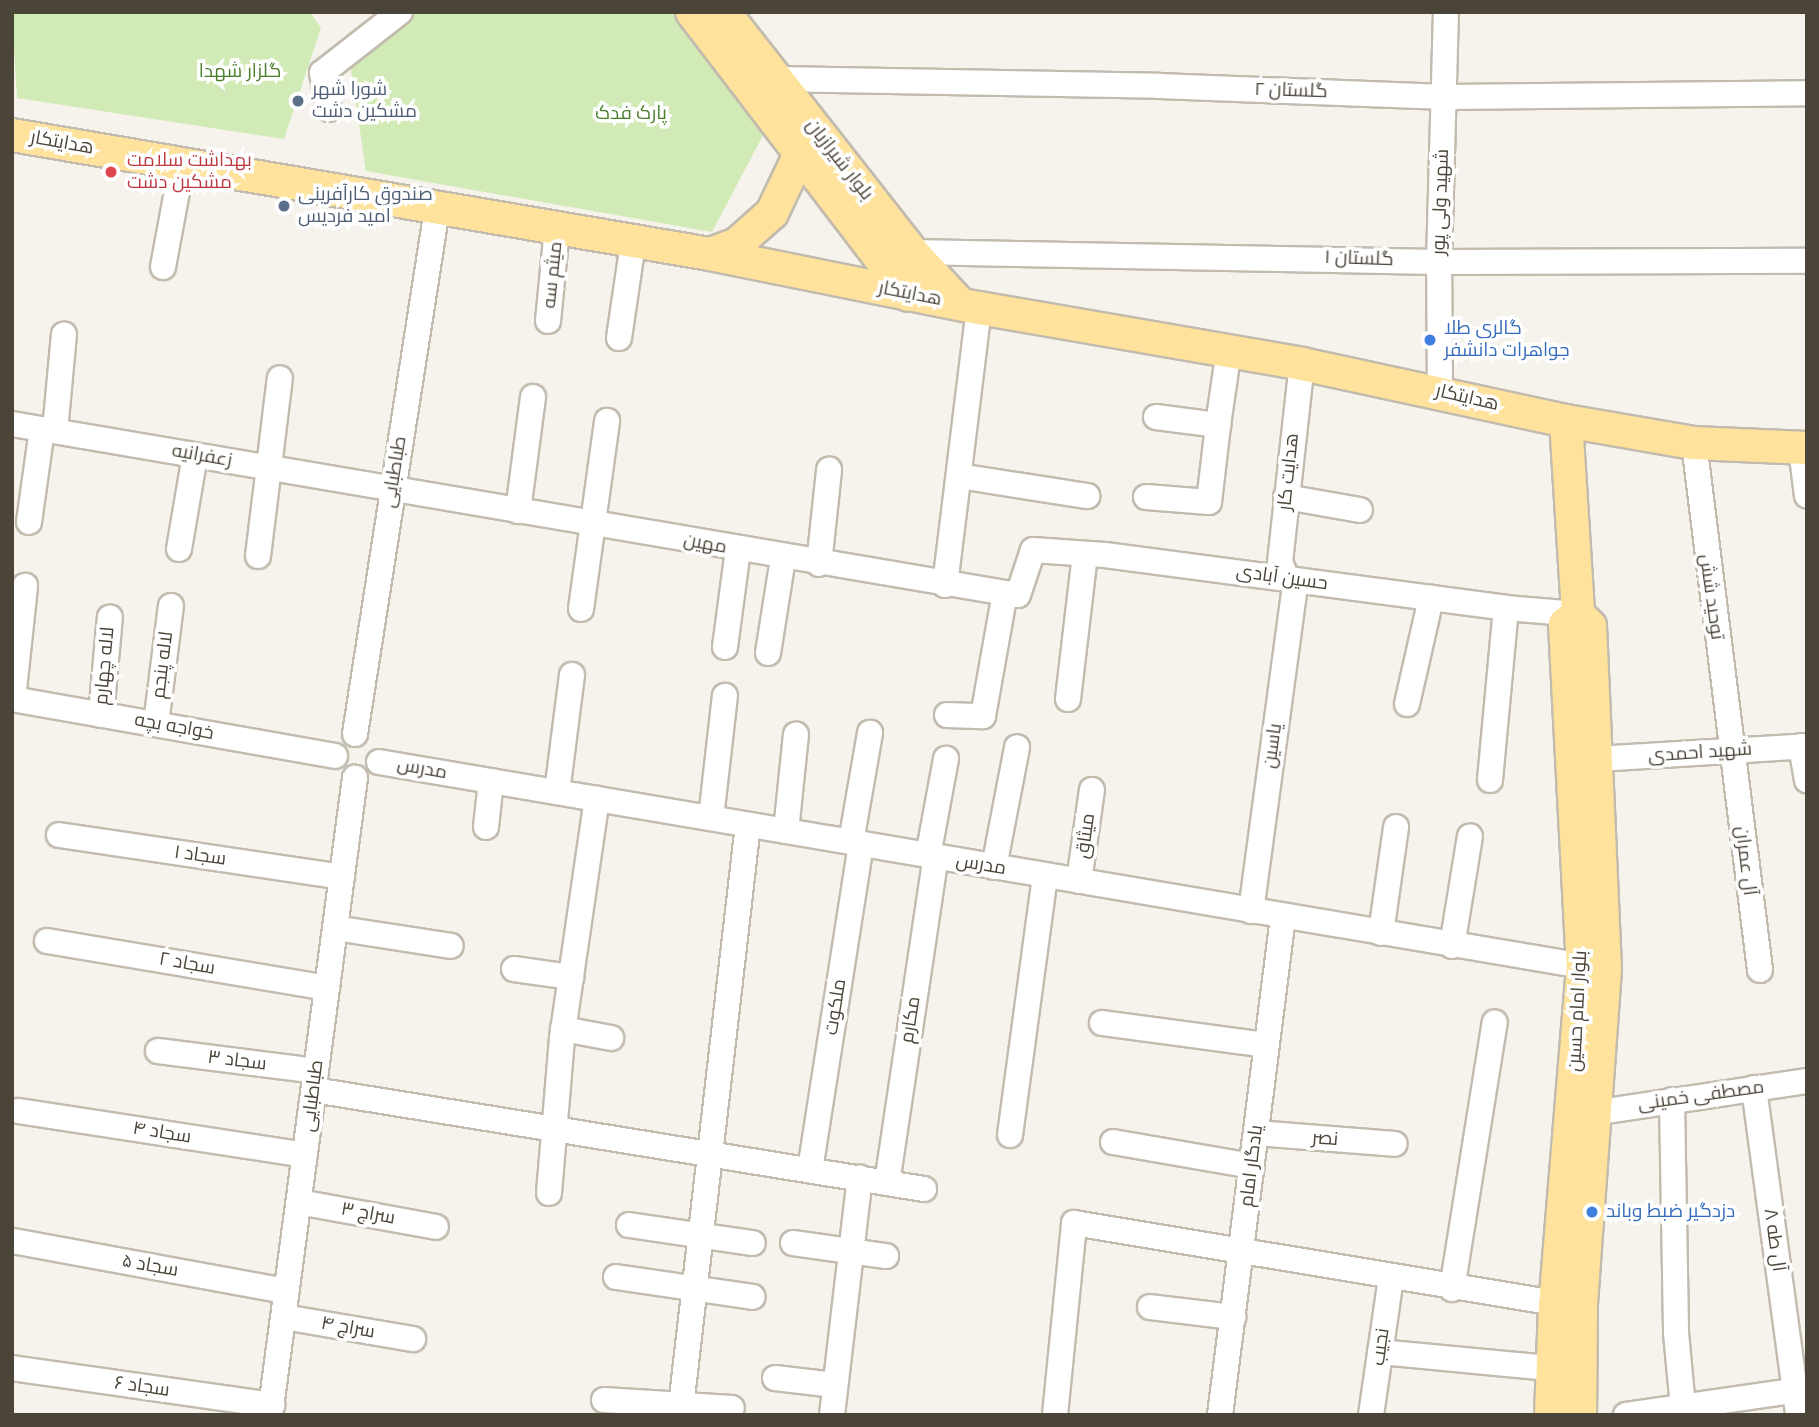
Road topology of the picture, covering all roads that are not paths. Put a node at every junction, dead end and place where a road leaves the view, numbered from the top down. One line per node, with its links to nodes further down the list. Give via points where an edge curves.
1 (400, 12): 8 (street, via 322,73)
2 (692, 12): 10 (main road, بلوار شیرازیان)
3 (724, 12): 5 (main road, بلوار شیرازیان)
4 (1446, 12): 7 (street, شهید ولی پور)
5 (776, 79): 7 (street, گلستان ۲); 16 (main road, بلوار شیرازیان)
6 (1807, 93): 7 (street, گلستان ۲)
7 (1446, 97): 18 (street, شهید ولی پور)
8 (329, 109)
9 (12, 135): 11 (main road, هدایتکار)
10 (801, 152): 15 (main road, via 772,213 737,244); 16 (main road, بلوار شیرازیان)
11 (182, 164): 12 (main road, هدایتکار); 19 (street)
12 (437, 209): 13 (main road, هدایتکار); 42 (street, طباطبایی)
13 (557, 229): 14 (main road, هدایتکار); 22 (street, میثم سه)
14 (633, 243): 15 (main road, هدایتکار); 24 (street)
15 (710, 254): 20 (main road, هدایتکار)
16 (900, 261): 18 (street, گلستان ۱); 20 (main road, بلوار شیرازیان); 21 (main road, بلوار شیرازیان)
17 (1807, 261): 18 (street, گلستان ۱)
18 (1439, 262): 28 (street, شهید ولی پور)
19 (163, 267)
20 (908, 295): 21 (main road, هدایتکار)
21 (969, 306): 25 (main road, هدایتکار); 41 (street)
22 (548, 321)
23 (64, 334): 35 (street)
24 (619, 338)
25 (1229, 350): 26 (main road, هدایتکار); 34 (street)
26 (1302, 364): 28 (main road, هدایتکار); 46 (street, هدایت کار)
27 (280, 378): 39 (street)
28 (1440, 391): 32 (main road, هدایتکار)
29 (533, 397): 48 (street)
30 (1156, 416): 34 (street)
31 (607, 421): 50 (street)
32 (1566, 421): 36 (main road, هدایتکار); 65 (main road, بلوار امام حسین)
33 (12, 424): 35 (street, زعفرانیه)
34 (1218, 425): 45 (street, via 1209,502)
35 (48, 430): 38 (street, زعفرانیه); 49 (street)
36 (1693, 443): 37 (main road, هدایتکار); 82 (street, توحید شش)
37 (1804, 448): 44 (street)
38 (195, 455): 39 (street, زعفرانیه); 51 (street)
39 (267, 467): 42 (street, زعفرانیه); 54 (street)
40 (829, 470): 56 (street)
41 (959, 477): 43 (street); 58 (street)
42 (393, 489): 48 (street, مهین); 78 (street, طباطبایی)
43 (1087, 496)
44 (1807, 496)
45 (1146, 497)
46 (1286, 497): 47 (street); 57 (street, هدایت کار, via 1280,562)
47 (1360, 510)
48 (518, 511): 50 (street, مهین)
49 (29, 522)
50 (591, 524): 52 (street, مهین); 64 (street)
51 (179, 549)
52 (738, 550): 55 (street, مهین); 67 (street)
53 (1084, 554): 57 (street, حسین آبادی); 60 (street, حسین آبادی, via 1032,550); 72 (street)
54 (258, 556)
55 (783, 558): 56 (street, مهین); 68 (street)
56 (819, 564): 58 (street, مهین)
57 (1292, 580): 61 (street, حسین آبادی); 107 (street, یاسین)
58 (945, 585): 60 (street, مهین)
59 (25, 586): 71 (street)
60 (1012, 594): 75 (street, via 983,716)
61 (1431, 598): 63 (street, حسین آبادی); 73 (street)
62 (171, 606): 76 (street, لاله پنجم)
63 (1506, 608): 65 (street, حسین آبادی); 88 (street)
64 (581, 609)
65 (1578, 614): 85 (main road, بلوار امام حسین, via 1590,625)
66 (110, 617): 74 (street, لاله چهارم)
67 (725, 647)
68 (768, 653)
69 (572, 675): 92 (street)
70 (725, 696): 94 (street)
71 (13, 699): 74 (street, خواجه بچه)
72 (1068, 699)
73 (1407, 704)
74 (101, 715): 76 (street, خواجه بچه)
75 (947, 715)
76 (156, 724): 83 (street, خواجه بچه)
77 (870, 733): 101 (street, ملکوت)
78 (355, 734): 83 (street, via 338,746); 86 (street, via 374,741)
79 (796, 735): 98 (street)
80 (1804, 746): 82 (street, شهید احمدی); 89 (street)
81 (1017, 747): 103 (street)
82 (1731, 751): 85 (street, شهید احمدی); 116 (street, آل عمران)
83 (335, 756): 87 (street, via 345,774)
84 (946, 759): 102 (street, مکارم)
85 (1581, 760): 115 (main road, بلوار امام حسین)
86 (379, 762): 87 (street, via 365,777); 90 (street, مدرس)
87 (355, 778): 105 (street, طباطبایی)
88 (1490, 779)
89 (1807, 780)
90 (491, 781): 92 (street, مدرس); 96 (street)
91 (1092, 790): 106 (street, میثاق)
92 (557, 792): 93 (street, مدرس)
93 (597, 799): 94 (street, مدرس); 117 (street)
94 (711, 818): 95 (street, مدرس)
95 (748, 825): 98 (street, مدرس); 136 (street)
96 (485, 827)
97 (1396, 827): 110 (street)
98 (786, 831): 101 (street, مدرس)
99 (59, 835): 105 (street, سجاد ۱)
100 (1470, 836): 113 (street)
101 (856, 843): 102 (street, مدرس); 139 (street, ملکوت)
102 (932, 856): 103 (street, مدرس); 141 (street, مکارم)
103 (994, 867): 104 (street, مدرس)
104 (1045, 876): 106 (street, مدرس); 133 (street)
105 (342, 877): 109 (street, طباطبایی)
106 (1079, 881): 107 (street, مدرس)
107 (1251, 911): 108 (street, مدرس)
108 (1283, 917): 110 (street, مدرس); 123 (street, یادگار امام)
109 (335, 928): 112 (street); 118 (street, طباطبایی)
110 (1381, 933): 113 (street, مدرس)
111 (47, 941): 118 (street, سجاد ۲)
112 (451, 946)
113 (1452, 946): 115 (street, مدرس)
114 (514, 969): 117 (street)
115 (1594, 969): 130 (main road, بلوار امام حسین)
116 (1760, 970)
117 (571, 977): 121 (street)
118 (327, 988): 125 (street, طباطبایی)
119 (1495, 1022): 157 (street)
120 (1102, 1023): 123 (street)
121 (564, 1029): 122 (street); 131 (street)
122 (611, 1038)
123 (1267, 1045): 132 (street, یادگار امام)
124 (158, 1051): 125 (street, سجاد ۳)
125 (315, 1081): 131 (street, سجاد ۳); 137 (street, طباطبایی)
126 (1807, 1081): 127 (street, مصطفی خمینی)
127 (1754, 1088): 128 (street, مصطفی خمینی); 170 (street, آل طه ۸)
128 (1672, 1100): 130 (street, مصطفی خمینی); 176 (street)
129 (18, 1111): 137 (street, سجاد ۴)
130 (1584, 1114): 161 (main road, بلوار امام حسین)
131 (557, 1129): 136 (street, سجاد ۳); 143 (street)
132 (1256, 1133): 135 (street, نصر); 138 (street, یادگار امام)
133 (1010, 1135)
134 (1114, 1142): 138 (street)
135 (1395, 1144)
136 (710, 1154): 139 (street, سجاد ۳); 147 (street)
137 (305, 1155): 144 (street, طباطبایی)
138 (1252, 1166): 152 (street, یادگار امام)
139 (810, 1170): 140 (street, سجاد ۳)
140 (860, 1178): 141 (street, سجاد ۳); 151 (street)
141 (887, 1182): 142 (street, سجاد ۳)
142 (924, 1189)
143 (549, 1192)
144 (299, 1202): 146 (street, سراج ۳); 158 (street, طباطبایی)
145 (629, 1225): 147 (street)
146 (436, 1227)
147 (700, 1237): 149 (street); 156 (street)
148 (13, 1241): 158 (street, سجاد ۵)
149 (753, 1243)
150 (793, 1243): 151 (street)
151 (852, 1250): 153 (street); 169 (street)
152 (1241, 1252): 155 (street); 163 (street, یادگار امام); 178 (street, via 1074,1223)
153 (886, 1256)
154 (616, 1277): 156 (street)
155 (1391, 1278): 157 (street); 165 (street, نجیب)
156 (694, 1289): 159 (street); 174 (street)
157 (1452, 1289): 161 (street)
158 (286, 1291): 162 (street, طباطبایی)
159 (753, 1297)
160 (1150, 1307): 163 (street)
161 (1568, 1307): 167 (main road, بلوار امام حسین); 182 (main road, بلوار امام حسین)
162 (284, 1317): 164 (street, سراج ۴); 175 (street, طباطبایی)
163 (1233, 1317): 179 (street, یادگار امام)
164 (413, 1339)
165 (1380, 1352): 167 (street); 180 (street, نجیب)
166 (12, 1368): 175 (street, سجاد ۶)
167 (1550, 1368): 181 (main road, بلوار امام حسین)
168 (775, 1378): 169 (street)
169 (835, 1385): 177 (street)
170 (1800, 1398): 173 (street)
171 (604, 1400): 174 (street)
172 (732, 1408): 174 (street)
173 (1721, 1408): 176 (street)
174 (680, 1409)
175 (271, 1410)
176 (1673, 1410): 183 (street)
177 (832, 1415)
178 (1055, 1415)
179 (1220, 1415)
180 (1371, 1415)
181 (1551, 1415)
182 (1580, 1415)
183 (1626, 1415)

